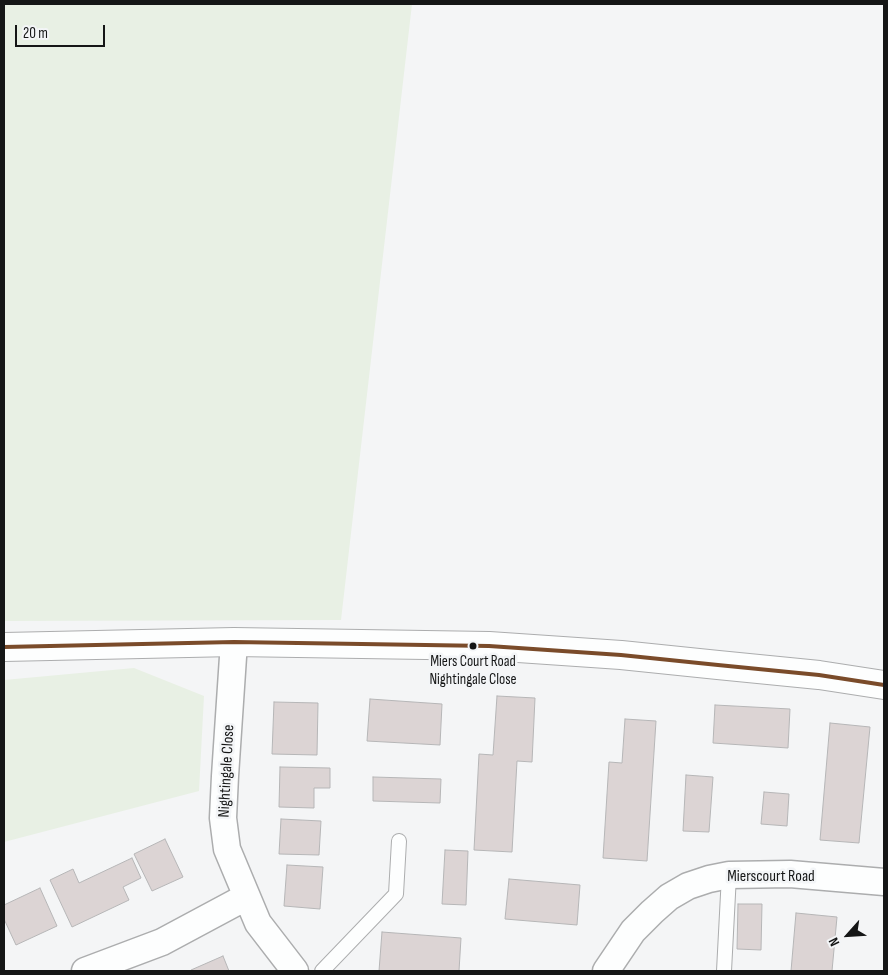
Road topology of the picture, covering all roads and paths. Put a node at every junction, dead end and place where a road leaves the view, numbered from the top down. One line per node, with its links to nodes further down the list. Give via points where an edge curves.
1 (234, 642): 2 (street); 3 (street, via 489,646 736,666); 7 (street, Nightingale Close, via 223,818 227,849)
2 (4, 647)
3 (884, 685)
4 (399, 841): 10 (lane, via 396,894)
5 (729, 875): 6 (street, Mierscourt Road, via 790,874); 11 (street, Mierscourt Road, via 688,886 669,897 633,931); 12 (lane)
6 (884, 882)
7 (246, 897): 8 (street, via 162,942); 9 (street, Nightingale Close, via 258,923)
8 (85, 971)
9 (294, 971)
10 (322, 971)
11 (606, 971)
12 (724, 971)

